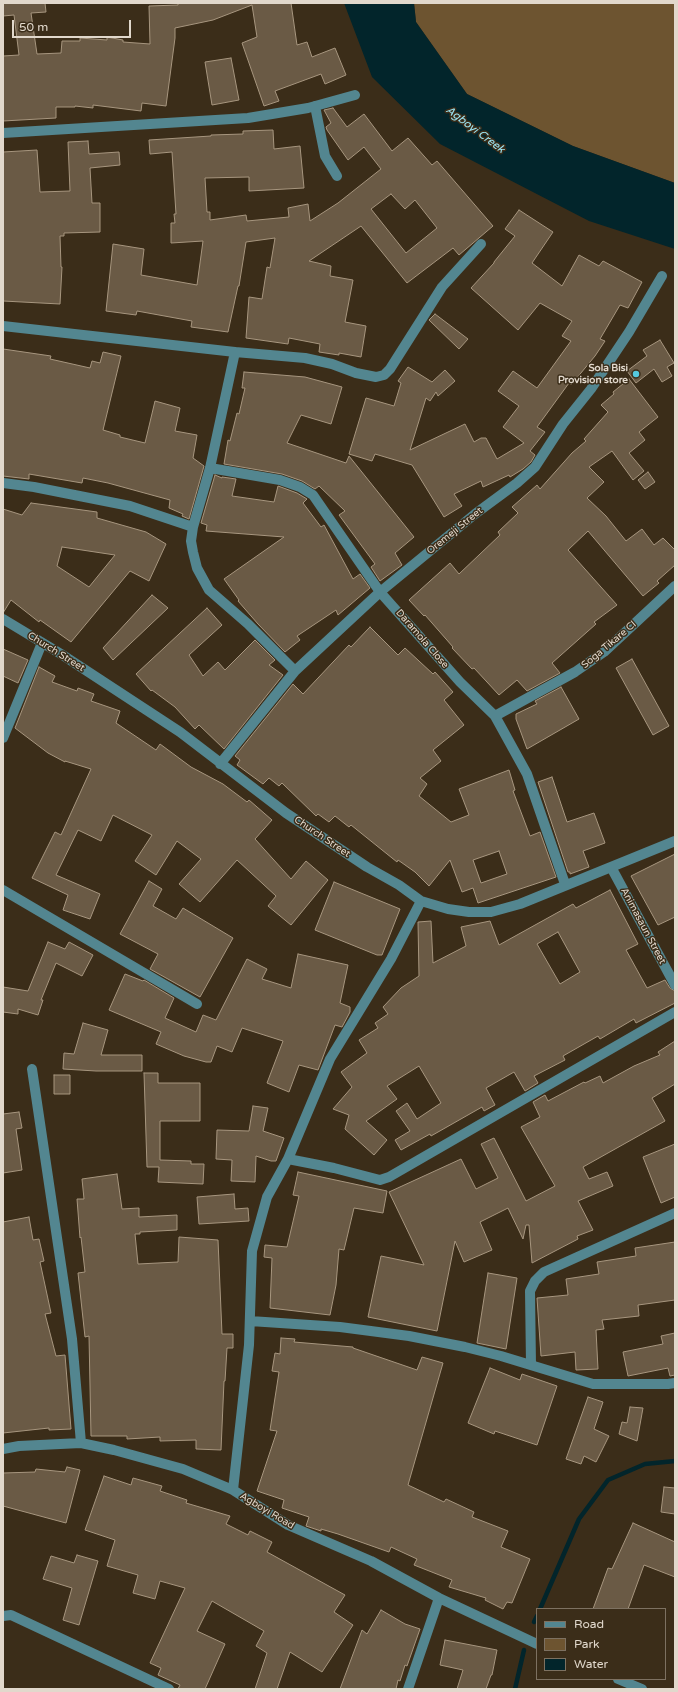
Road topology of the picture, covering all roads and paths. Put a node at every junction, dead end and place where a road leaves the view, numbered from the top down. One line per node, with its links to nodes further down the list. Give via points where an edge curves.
1 (355, 95): 2 (street)
2 (316, 106): 3 (street, via 248,118); 4 (street, via 325,156)
3 (3, 133)
4 (337, 176)
5 (481, 244): 8 (street, via 442,287 384,375 368,376 306,358)
6 (662, 276): 13 (street, Oremeji Street, via 629,332 535,467)
7 (3, 326): 8 (street)
8 (235, 352): 9 (street)
9 (210, 468): 11 (street); 13 (street, Daramola Close, via 280,480 300,487 313,496)
10 (3, 483): 11 (street, via 130,506)
11 (193, 527): 16 (street, via 191,541 197,568 209,590)
12 (675, 586): 17 (street, Soga Tikare Cl, via 593,660)
13 (380, 592): 16 (street, Oremeji Street); 17 (street, Daramola Close, via 460,682)
14 (3, 618): 15 (street, Church Street)
15 (42, 643): 18 (street); 19 (street, Church Street, via 180,732)
16 (295, 671): 19 (street, Oremeji Street)
17 (495, 716): 22 (street, Daramola Close, via 527,774)
18 (3, 738)
19 (220, 764): 24 (street, Church Street, via 329,843 399,884)
20 (675, 842): 21 (street, Church Street)
21 (611, 867): 22 (street, Church Street); 25 (street, Animasaun Street)
22 (565, 884): 24 (street, Church Street, via 520,904 491,912 448,909)
23 (3, 890): 26 (street)
24 (422, 901): 29 (street, via 381,976 330,1059)
25 (675, 985)
26 (198, 1004)
27 (675, 1012): 29 (street, via 389,1177 380,1180)
28 (32, 1069): 34 (street, via 72,1339)
29 (288, 1159): 31 (street, via 267,1197 252,1251)
30 (675, 1213): 32 (street, via 544,1272 535,1281 530,1291)
31 (250, 1321): 32 (street, via 340,1327 409,1336 465,1347); 36 (street)
32 (531, 1365): 33 (street, via 593,1384)
33 (675, 1383)
34 (81, 1443): 35 (street, Agboyi Road); 36 (street, Agboyi Road, via 183,1469)
35 (3, 1449)
36 (232, 1490): 37 (street, Agboyi Road, via 288,1525 371,1561)
37 (439, 1598): 39 (street, Agboyi Road); 42 (street)
38 (3, 1616): 41 (street, via 11,1615)
39 (536, 1644)
40 (620, 1680): 43 (street)
41 (169, 1689)
42 (408, 1689)
43 (642, 1689)

